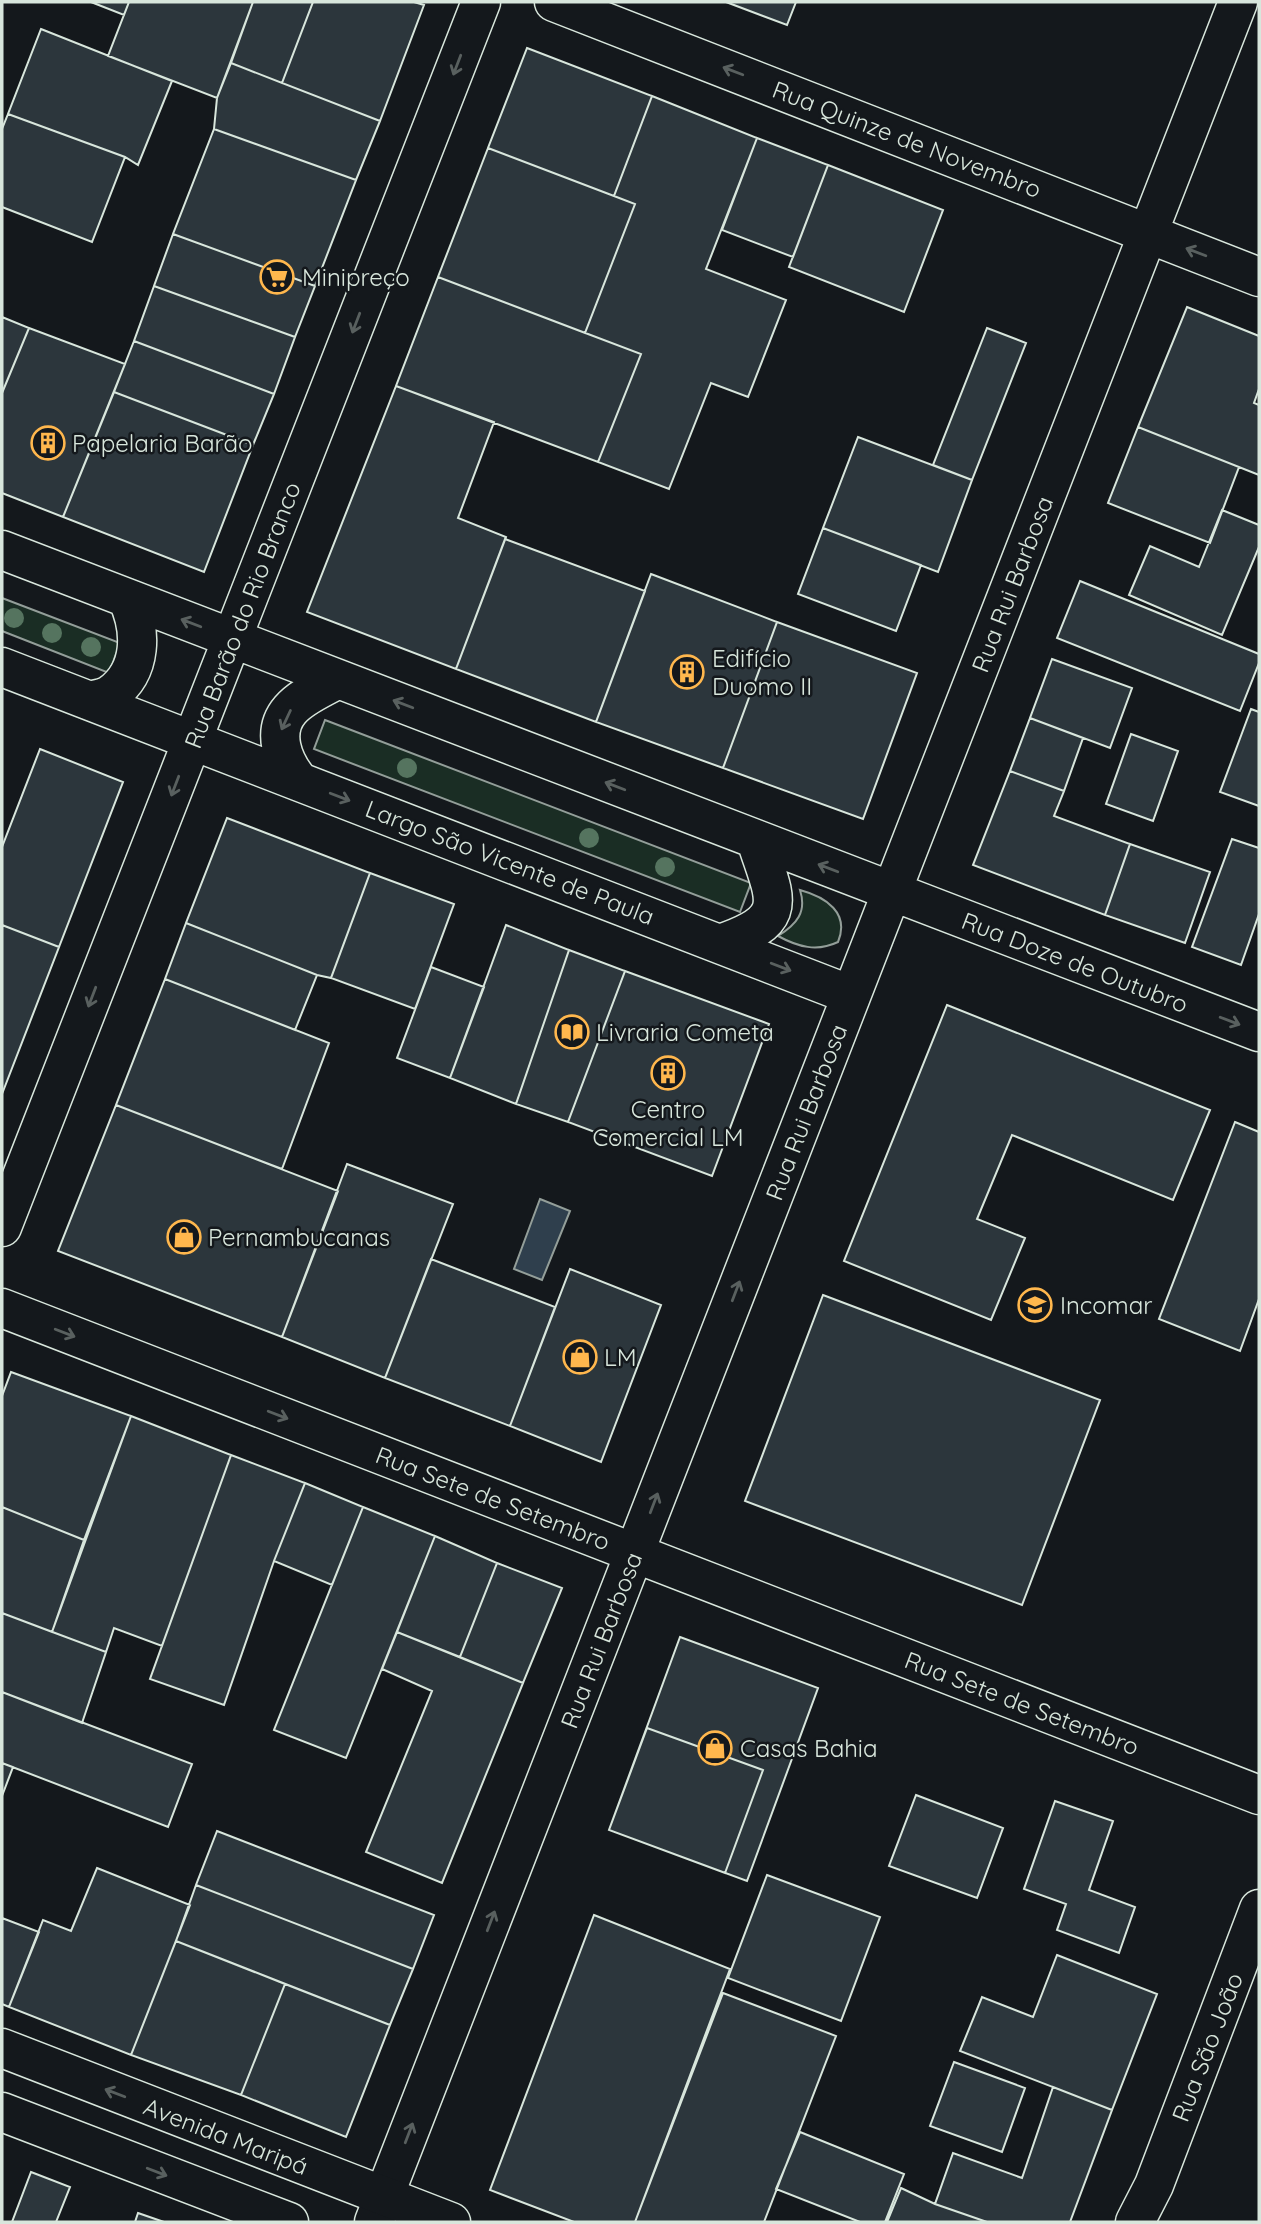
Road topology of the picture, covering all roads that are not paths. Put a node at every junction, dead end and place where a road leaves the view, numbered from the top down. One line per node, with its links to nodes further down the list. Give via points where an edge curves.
1 (481, 2): 8 (street, Rua Barão do Rio Branco, one-way to 8)
2 (554, 2): 4 (street, Rua Quinze de Novembro, one-way to 2)
3 (1238, 2): 4 (street, Rua Rui Barbosa)
4 (1148, 233): 5 (street, Rua Quinze de Novembro, one-way to 4); 15 (street, Rua Rui Barbosa)
5 (1259, 277)
6 (2, 550): 7 (street)
7 (127, 598): 8 (street, one-way to 7); 11 (street, via 136,616 138,636 131,672 109,695)
8 (232, 639): 10 (street); 12 (street, Rua Barão do Rio Branco)
9 (2, 667): 11 (street, Largo São Vicente de Paula)
10 (338, 679): 13 (street, one-way to 13, via 290,709 283,722 279,737 283,755); 14 (street, one-way to 10)
11 (90, 701): 12 (street, Largo São Vicente de Paula)
12 (192, 740): 13 (street, Largo São Vicente de Paula); 19 (street, Rua Barão do Rio Branco, one-way to 19)
13 (299, 781): 16 (street, Largo São Vicente de Paula, one-way to 16)
14 (756, 840): 15 (street, one-way to 14); 16 (street, via 774,896 773,910 751,930)
15 (891, 892): 17 (street, Rua Rui Barbosa); 18 (street, Rua Doze de Outubro, one-way to 18)
16 (720, 944): 17 (street, Largo São Vicente de Paula, one-way to 17)
17 (852, 995): 21 (street, Rua Rui Barbosa, one-way to 17)
18 (1259, 1032)
19 (2, 1227)
20 (2, 1308): 21 (street, Rua Sete de Setembro, one-way to 21)
21 (635, 1553): 22 (street, Rua Sete de Setembro); 27 (street, Rua Rui Barbosa, one-way to 21)
22 (1259, 1795)
23 (1259, 1909): 26 (street, Rua São João)
24 (2, 2048): 27 (street, Avenida Maripá, one-way to 24)
25 (2, 2112): 28 (street, one-way to 28)
26 (1154, 2185): 30 (street); 31 (street)
27 (379, 2210): 29 (street, Avenida Maripá)
28 (289, 2222)
29 (451, 2222)
30 (1135, 2222)
31 (1146, 2222)

